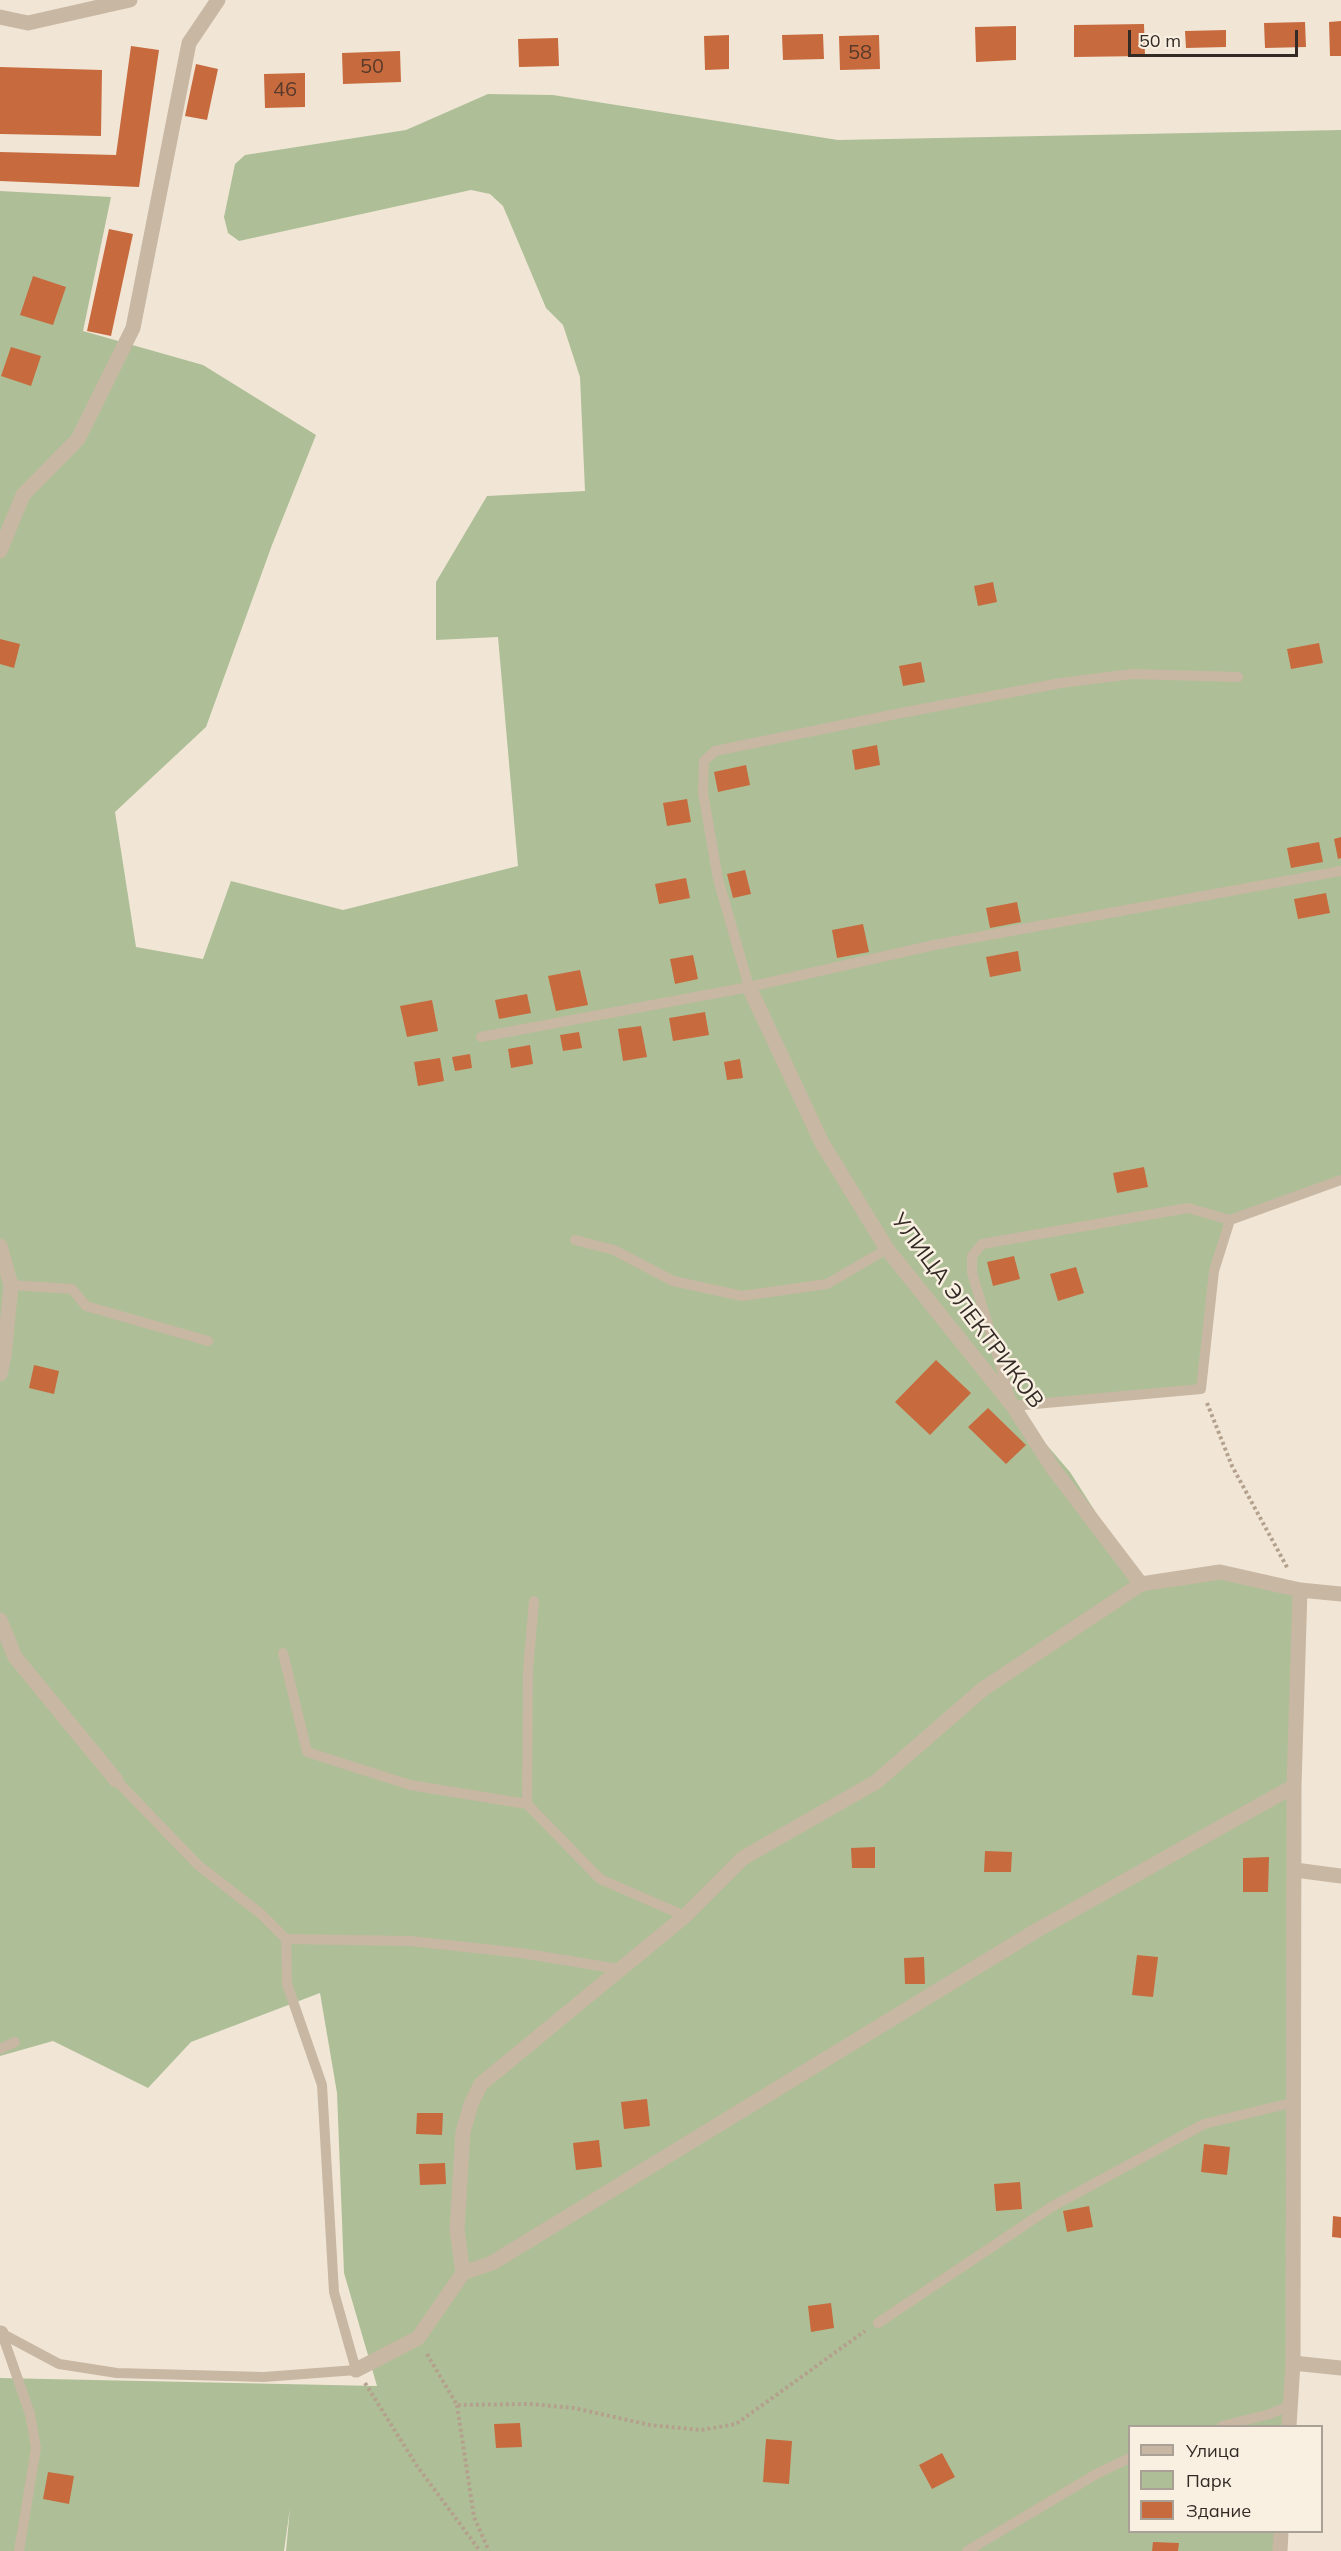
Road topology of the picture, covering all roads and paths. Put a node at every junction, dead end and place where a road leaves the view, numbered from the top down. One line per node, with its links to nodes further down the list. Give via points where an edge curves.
1 (130, 0): 3 (street, via 28,23)
2 (218, 0): 4 (street, via 189,44 133,328 78,440 23,495)
3 (0, 17)
4 (0, 551)
5 (1238, 677): 7 (lane, via 1132,674 1061,683 715,752 704,760 703,793 718,879)
6 (1341, 871): 7 (lane, via 946,943)
7 (749, 987): 8 (lane); 13 (street, УЛИЦА ЭЛЕКТРИКОВ, via 822,1143)
8 (481, 1037)
9 (1341, 1180): 10 (lane)
10 (1230, 1220): 17 (lane, via 1214,1271); 18 (lane, via 1188,1208 982,1244 972,1256 972,1273)
11 (575, 1240): 13 (lane, via 614,1250 673,1281 742,1296 827,1284)
12 (0, 1246): 14 (street)
13 (887, 1249): 18 (street, УЛИЦА ЭЛЕКТРИКОВ)
14 (11, 1285): 15 (lane, via 72,1289 86,1306); 16 (street)
15 (208, 1341)
16 (0, 1374)
17 (1201, 1389): 18 (lane); 20 (path, via 1232,1466)
18 (1013, 1406): 19 (street, УЛИЦА ЭЛЕКТРИКОВ, via 1052,1467)
19 (1141, 1584): 20 (street, via 1220,1572); 30 (street, via 984,1689 876,1782 743,1858)
20 (1300, 1590): 21 (street); 26 (street)
21 (1341, 1594)
22 (534, 1600): 27 (lane, via 528,1670)
23 (0, 1620): 25 (street, via 15,1657)
24 (283, 1653): 27 (lane, via 307,1752 410,1785)
25 (116, 1780): 31 (lane, via 198,1864)
26 (1294, 1786): 28 (street); 36 (street, via 1034,1932 492,2263)
27 (528, 1804): 30 (lane, via 600,1879)
28 (1295, 1870): 29 (street); 35 (street)
29 (1341, 1876)
30 (685, 1916): 32 (street)
31 (286, 1939): 32 (lane, via 410,1941); 42 (lane, via 287,1984 321,2085 334,2292)
32 (619, 1969): 36 (street, via 481,2084 463,2132 457,2230)
33 (15, 2042): 34 (lane)
34 (0, 2049)
35 (1295, 2102): 37 (lane, via 1204,2124 1053,2206); 40 (street)
36 (463, 2273): 39 (street)
37 (878, 2323): 43 (path, via 736,2424 701,2430 651,2425 574,2408)
38 (0, 2331): 42 (lane, via 58,2364 117,2373 264,2377); 49 (lane, via 30,2414 36,2448)
39 (418, 2338): 42 (street); 43 (path)
40 (1293, 2363): 41 (street); 44 (street)
41 (1341, 2368)
42 (356, 2370): 50 (path, via 417,2466)
43 (458, 2405): 51 (path, via 474,2517)
44 (1291, 2405): 45 (lane); 46 (street)
45 (1229, 2425)
46 (1289, 2425)
47 (1128, 2459): 52 (lane)
48 (1281, 2533): 53 (street)
49 (19, 2551)
50 (480, 2551)
51 (489, 2551)
52 (968, 2551)
53 (1280, 2551)

